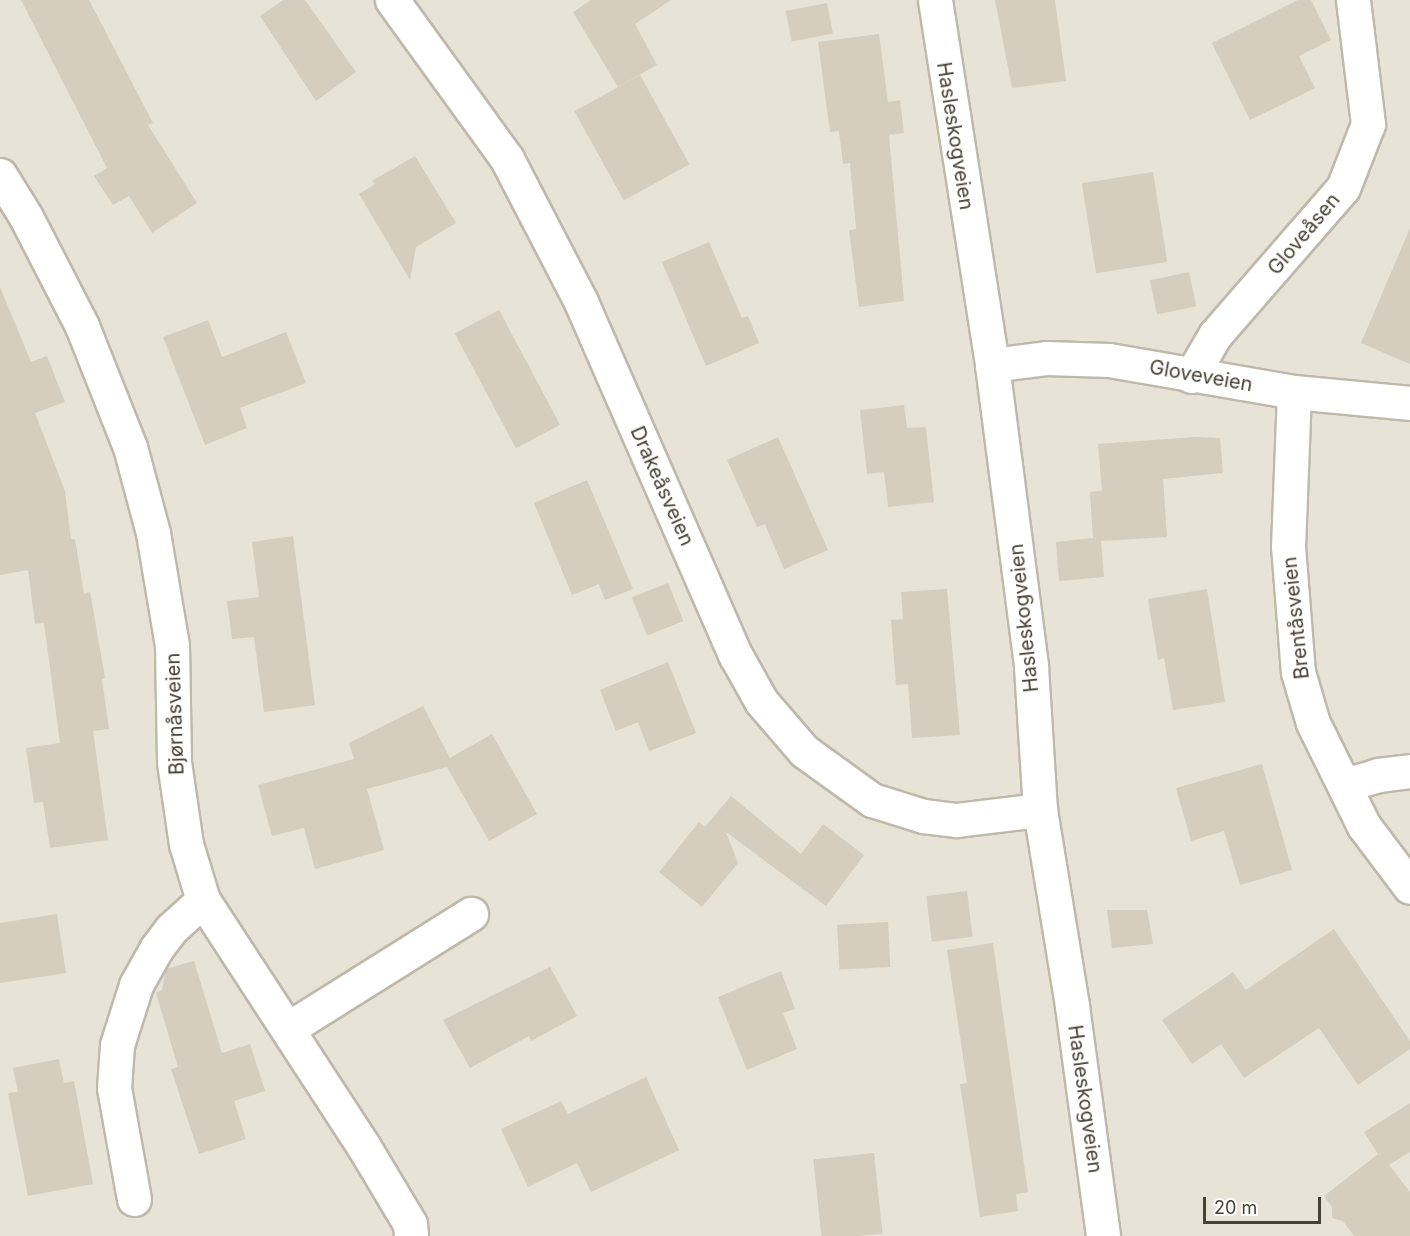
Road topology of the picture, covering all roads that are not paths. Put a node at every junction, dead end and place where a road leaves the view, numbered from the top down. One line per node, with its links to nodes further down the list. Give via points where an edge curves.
1 (392, 0): 11 (street, Drakeåsveien, via 512,169 581,302 736,656 761,701 804,751 872,800 923,816 957,820)
2 (935, 0): 5 (street, Hasleskogveien)
3 (1353, 0): 6 (street, Gloveåsen, via 1368,124 1343,188 1215,335)
4 (0, 175): 13 (street, Bjørnåsveien, via 82,326 130,447 153,533 172,645 174,762 186,844)
5 (992, 365): 6 (street, Gloveveien, via 1046,358 1109,360); 11 (street, Hasleskogveien, via 1031,668)
6 (1191, 376): 7 (street, Gloveveien)
7 (1294, 392): 8 (street, Gloveveien); 10 (street, Brentåsveien, via 1288,546 1298,672 1313,723)
8 (1410, 403)
9 (1410, 771): 10 (street)
10 (1344, 785): 12 (street, Brentåsveien, via 1364,826)
11 (1040, 810): 18 (street, Hasleskogveien)
12 (1410, 887)
13 (203, 900): 15 (street, Bjørnåsveien); 16 (street, via 171,928 156,949 136,985 117,1045 114,1088)
14 (471, 914): 15 (street)
15 (289, 1028): 17 (street, Bjørnåsveien)
16 (134, 1199)
17 (410, 1230)
18 (1103, 1236)

